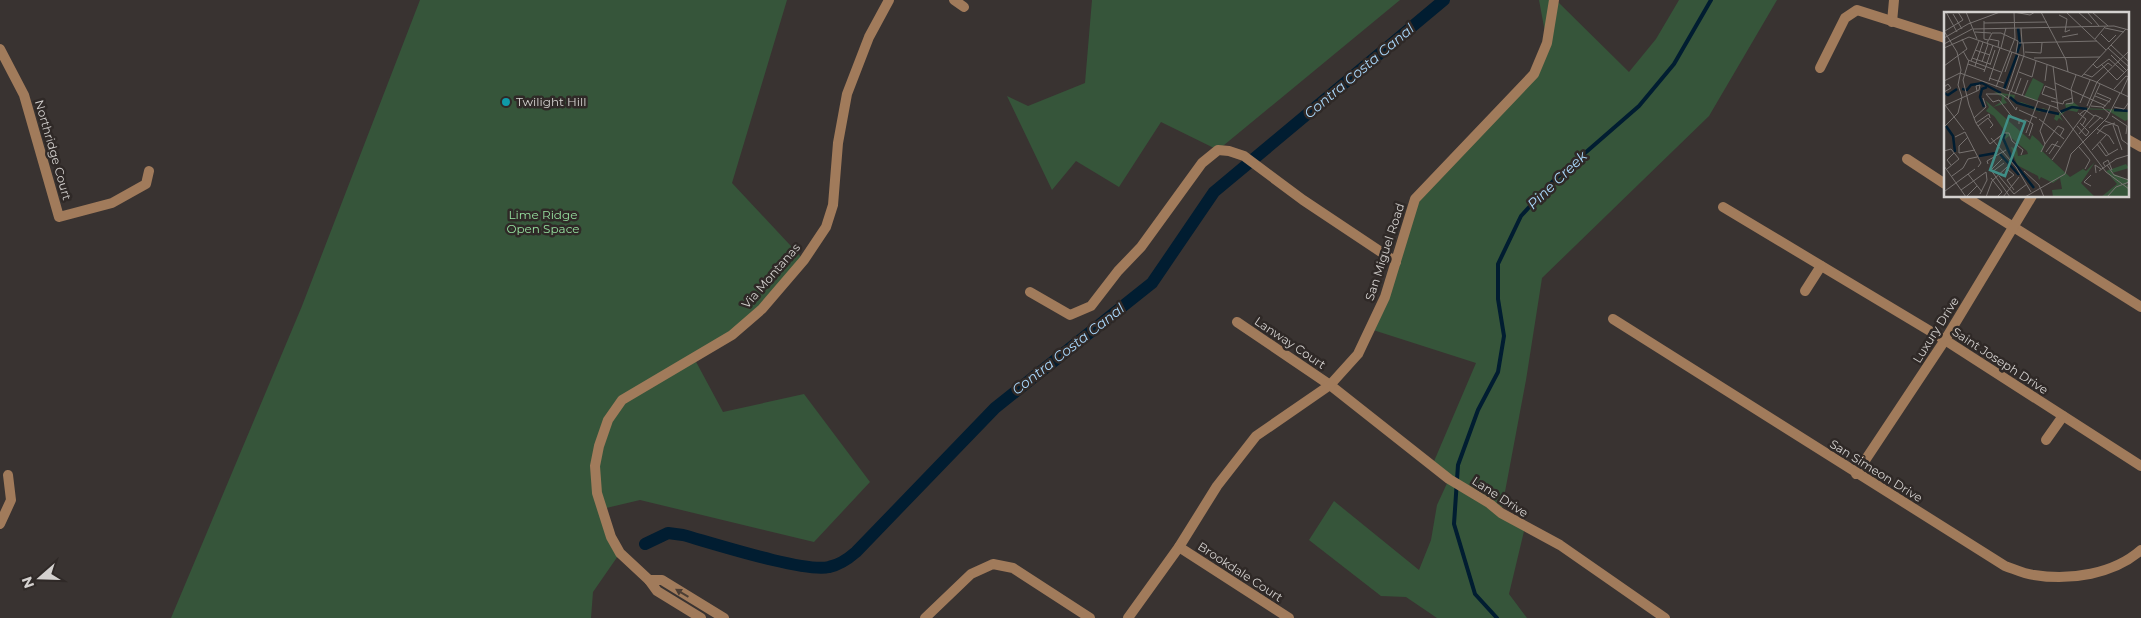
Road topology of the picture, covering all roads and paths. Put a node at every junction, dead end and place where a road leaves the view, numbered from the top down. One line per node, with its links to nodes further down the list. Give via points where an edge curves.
1 (889, 0): 36 (street, Via Montanas, via 868,37 847,94 838,143 834,205 821,236 762,309 732,335 622,400 608,420 595,466 597,493 611,537 620,553)
2 (954, 0): 5 (street)
3 (1554, 0): 19 (street, San Miguel Road, via 1547,43 1534,74 1415,198)
4 (1894, 0): 6 (street)
5 (964, 6)
6 (1892, 22): 7 (street); 9 (street, via 1857,10 1845,18)
7 (1944, 38)
8 (0, 49): 13 (street, Northridge Court, via 24,95 59,217 112,203 146,184)
9 (1820, 68)
10 (2128, 140): 11 (street)
11 (2141, 147)
12 (1908, 159): 14 (street)
13 (149, 171)
14 (1944, 183)
15 (1967, 198): 18 (street)
16 (2031, 198): 18 (street, Luxury Drive)
17 (1723, 207): 20 (street, Saint Joseph Drive)
18 (2013, 228): 23 (street); 26 (street, Luxury Drive)
19 (1396, 262): 22 (street, via 1244,156 1218,150 1202,163 1142,247 1091,306 1070,315); 27 (street, San Miguel Road, via 1385,297 1358,354)
20 (1821, 266): 21 (street); 26 (street, Saint Joseph Drive)
21 (1805, 291)
22 (1030, 292)
23 (2141, 307)
24 (1612, 319): 31 (street, San Simeon Drive)
25 (1237, 322): 27 (street, Lanway Court)
26 (1945, 340): 28 (street, Saint Joseph Drive); 31 (street, Luxury Drive)
27 (1330, 385): 34 (street, San Miguel Road, via 1256,436 1217,486); 43 (street, Lane Drive, via 1449,479 1501,513 1560,545)
28 (2063, 416): 29 (street); 30 (street, Saint Joseph Drive)
29 (2046, 440)
30 (2141, 466)
31 (1856, 474): 35 (street, San Simeon Drive, via 2005,566 2033,575 2063,578 2096,573 2132,558)
32 (8, 475): 33 (street, via 11,500)
33 (0, 524)
34 (1179, 547): 41 (street, San Miguel Road); 42 (street, Brookdale Court)
35 (2141, 550)
36 (649, 580): 37 (street, Via Montanas, via 658,591); 38 (street, Via Montanas, one-way to 36, via 662,580)
37 (701, 618)
38 (724, 618)
39 (925, 618): 40 (street, via 972,574 992,564 1013,568)
40 (1090, 618)
41 (1128, 618)
42 (1289, 618)
43 (1665, 618)

